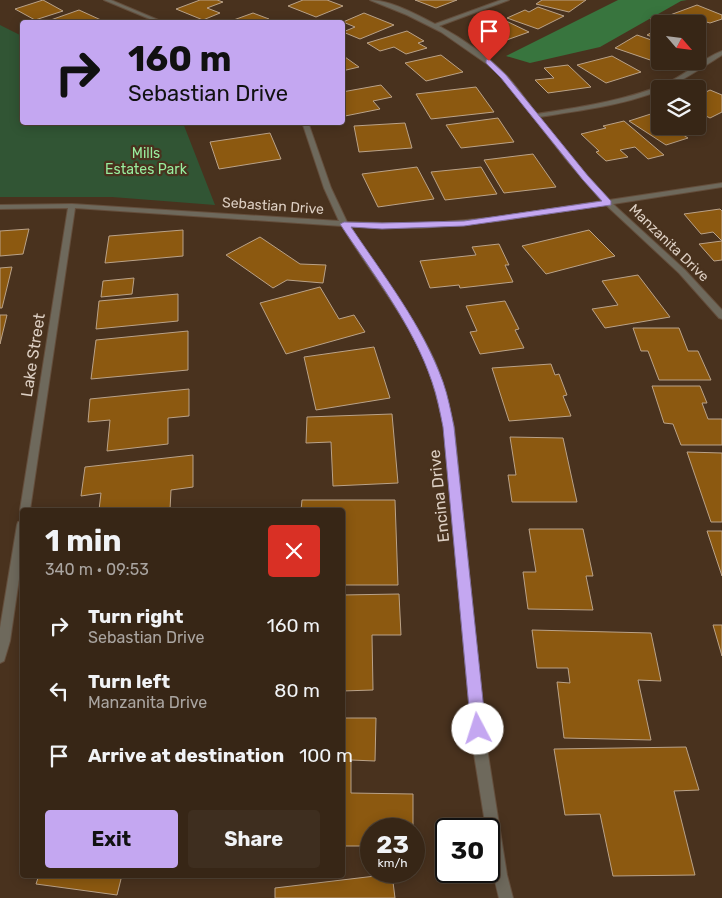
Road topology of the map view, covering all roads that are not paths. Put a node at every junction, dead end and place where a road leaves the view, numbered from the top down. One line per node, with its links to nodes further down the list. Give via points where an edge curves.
1 (107, 0): 4 (street)
2 (374, 0): 5 (street, Manzanita Drive)
3 (506, 0): 5 (street)
4 (155, 20)
5 (436, 25): 7 (street, Manzanita Drive, via 489,61)
6 (722, 53): 7 (street, via 668,84 638,95 607,104)
7 (535, 116): 10 (street, Manzanita Drive)
8 (306, 125): 13 (street, Encina Drive)
9 (722, 185): 10 (street, Sebastian Drive)
10 (608, 203): 13 (street, Sebastian Drive, via 464,224); 14 (street, Manzanita Drive, via 691,280)
11 (72, 206): 12 (street, Sebastian Drive); 13 (street, Sebastian Drive); 15 (street, Lake Street)
12 (0, 207)
13 (344, 224): 18 (street, Encina Drive, via 419,340 438,382 449,427 480,748)
14 (722, 316)
15 (25, 508)
16 (20, 538): 17 (street)
17 (0, 657)
18 (506, 898)

